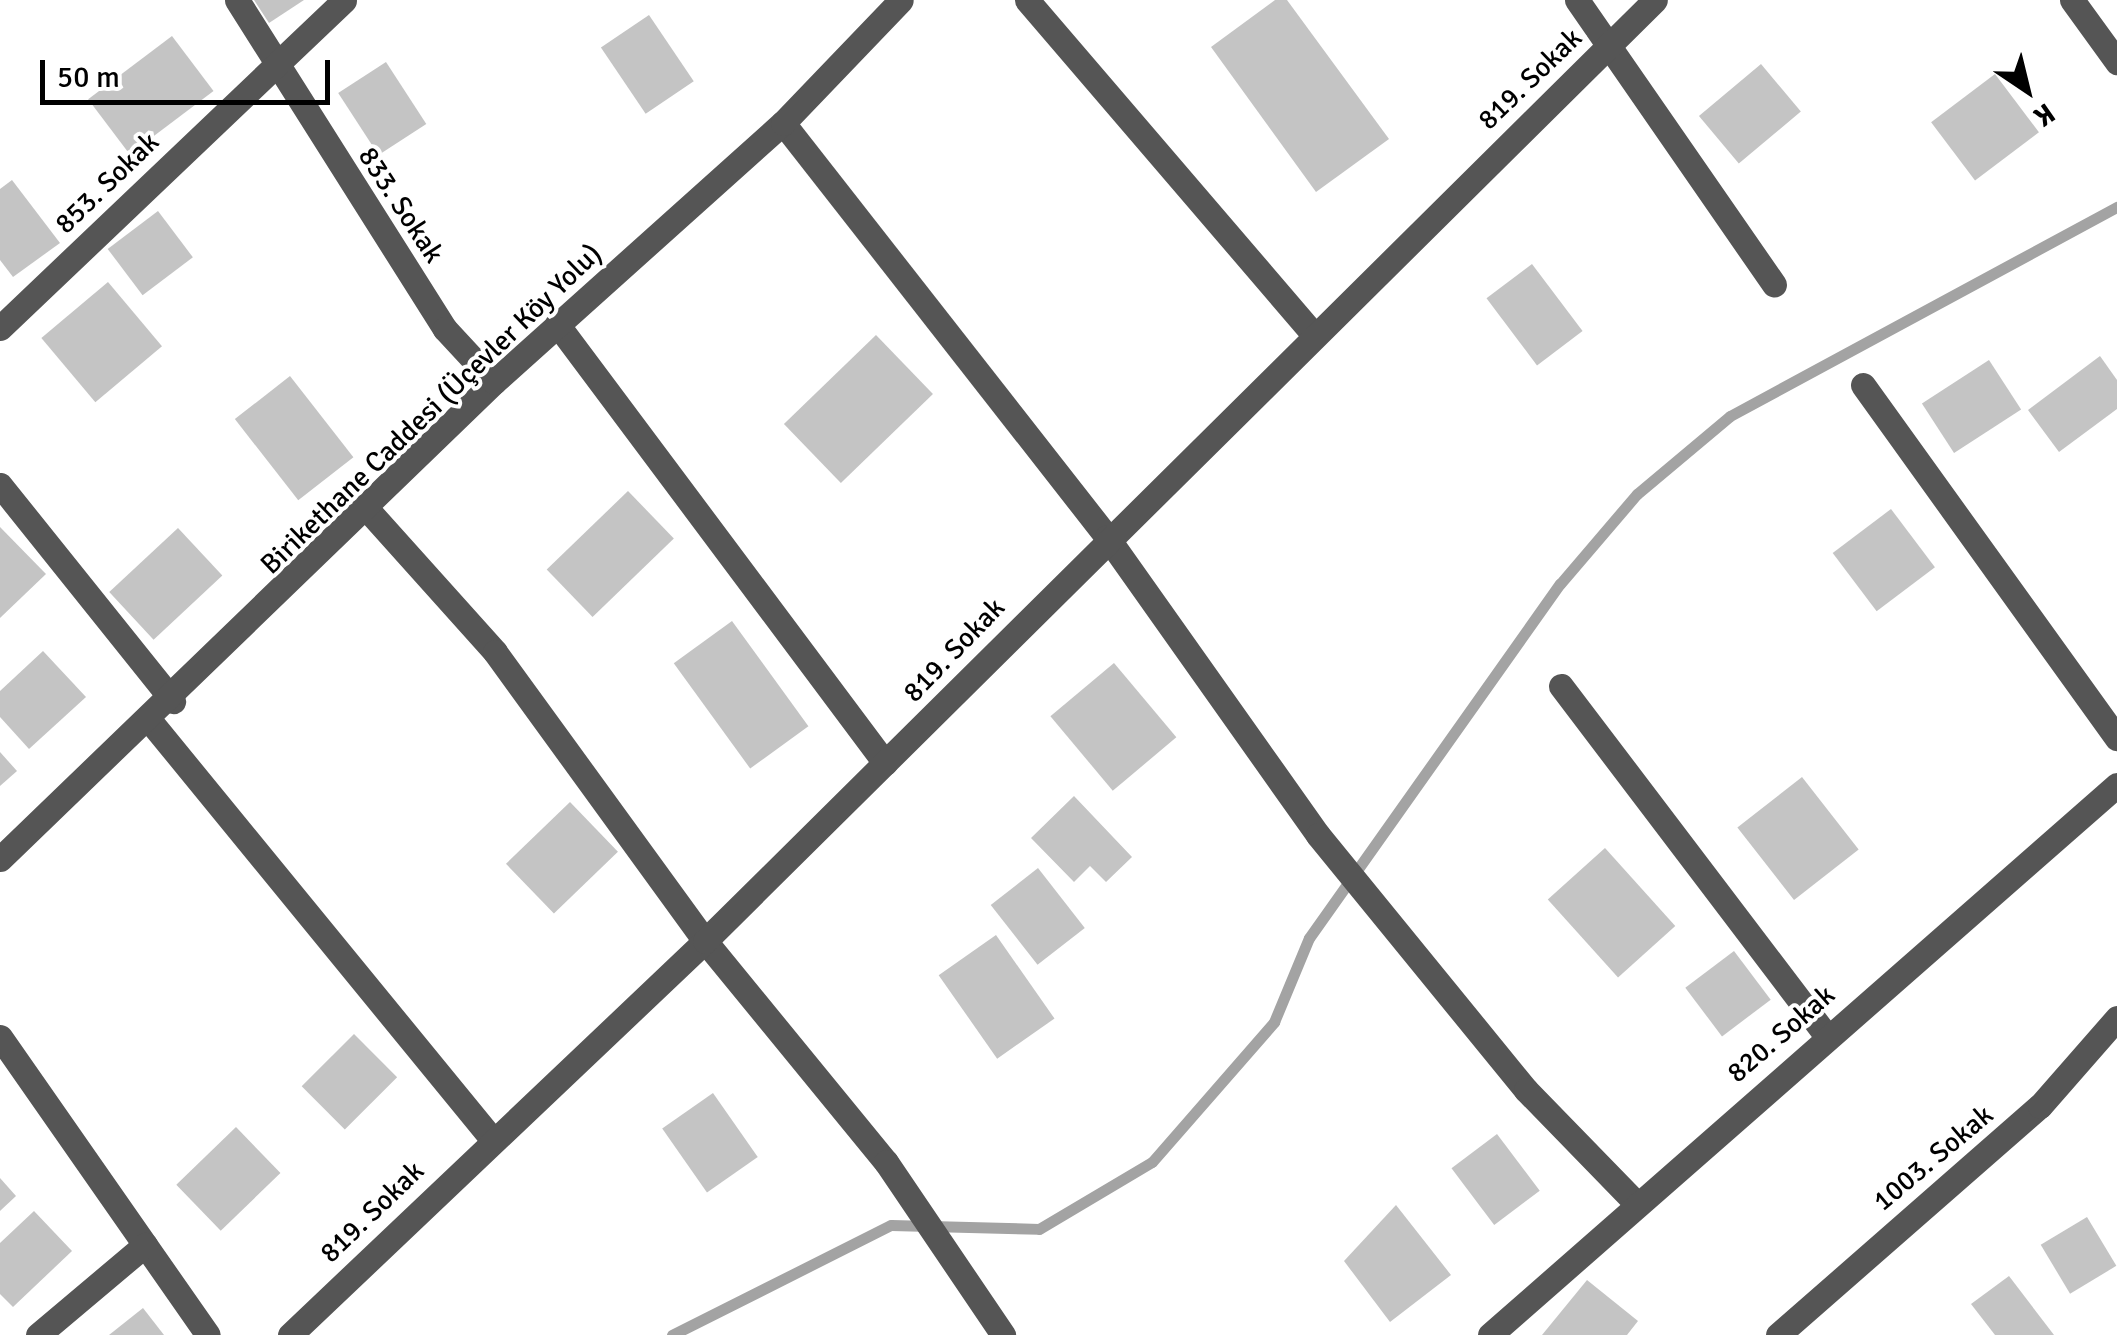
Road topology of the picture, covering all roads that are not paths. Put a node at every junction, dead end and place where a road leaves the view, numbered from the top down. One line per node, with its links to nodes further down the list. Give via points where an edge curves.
1 (238, 0): 10 (street, 833. Sokak)
2 (344, 0): 10 (street, 853. Sokak)
3 (902, 0): 11 (street, Birikethane Caddesi (Üçevler Köy Yolu))
4 (1027, 0): 15 (street)
5 (1577, 0): 8 (street)
6 (1655, 0): 8 (street, 819. Sokak)
7 (2072, 0): 9 (street)
8 (1612, 42): 12 (street); 15 (street, 819. Sokak)
9 (2117, 62)
10 (276, 66): 14 (street, 853. Sokak); 16 (street, 833. Sokak, via 444,329)
11 (783, 123): 13 (street, Birikethane Caddesi (Üçevler Köy Yolu)); 20 (street)
12 (1774, 284)
13 (557, 324): 16 (street, Birikethane Caddesi (Üçevler Köy Yolu)); 25 (street)
14 (0, 328)
15 (1312, 332): 20 (street, 819. Sokak)
16 (494, 382): 19 (street, Birikethane Caddesi (Üçevler Köy Yolu))
17 (1863, 386): 24 (street)
18 (0, 485): 22 (street)
19 (366, 508): 22 (street, Birikethane Caddesi (Üçevler Köy Yolu)); 28 (street, via 495,652)
20 (1107, 536): 25 (street, 819. Sokak); 33 (street, via 1318,835 1526,1090)
21 (1562, 686): 30 (street)
22 (173, 701): 23 (street, Birikethane Caddesi (Üçevler Köy Yolu))
23 (150, 722): 27 (street, Birikethane Caddesi (Üçevler Köy Yolu)); 32 (street)
24 (2117, 738)
25 (885, 764): 28 (street, 819. Sokak)
26 (2117, 785): 30 (street, 820. Sokak)
27 (0, 860)
28 (704, 941): 32 (street, 819. Sokak); 38 (street, via 886,1162)
29 (2117, 1018): 40 (street, 1003. Sokak, via 2040,1106)
30 (1826, 1034): 33 (street, 820. Sokak)
31 (0, 1037): 34 (street)
32 (492, 1138): 37 (street, 819. Sokak)
33 (1635, 1202): 39 (street, 820. Sokak)
34 (145, 1245): 35 (street); 36 (street)
35 (38, 1335)
36 (208, 1335)
37 (290, 1335)
38 (1003, 1335)
39 (1490, 1335)
40 (1778, 1335)

